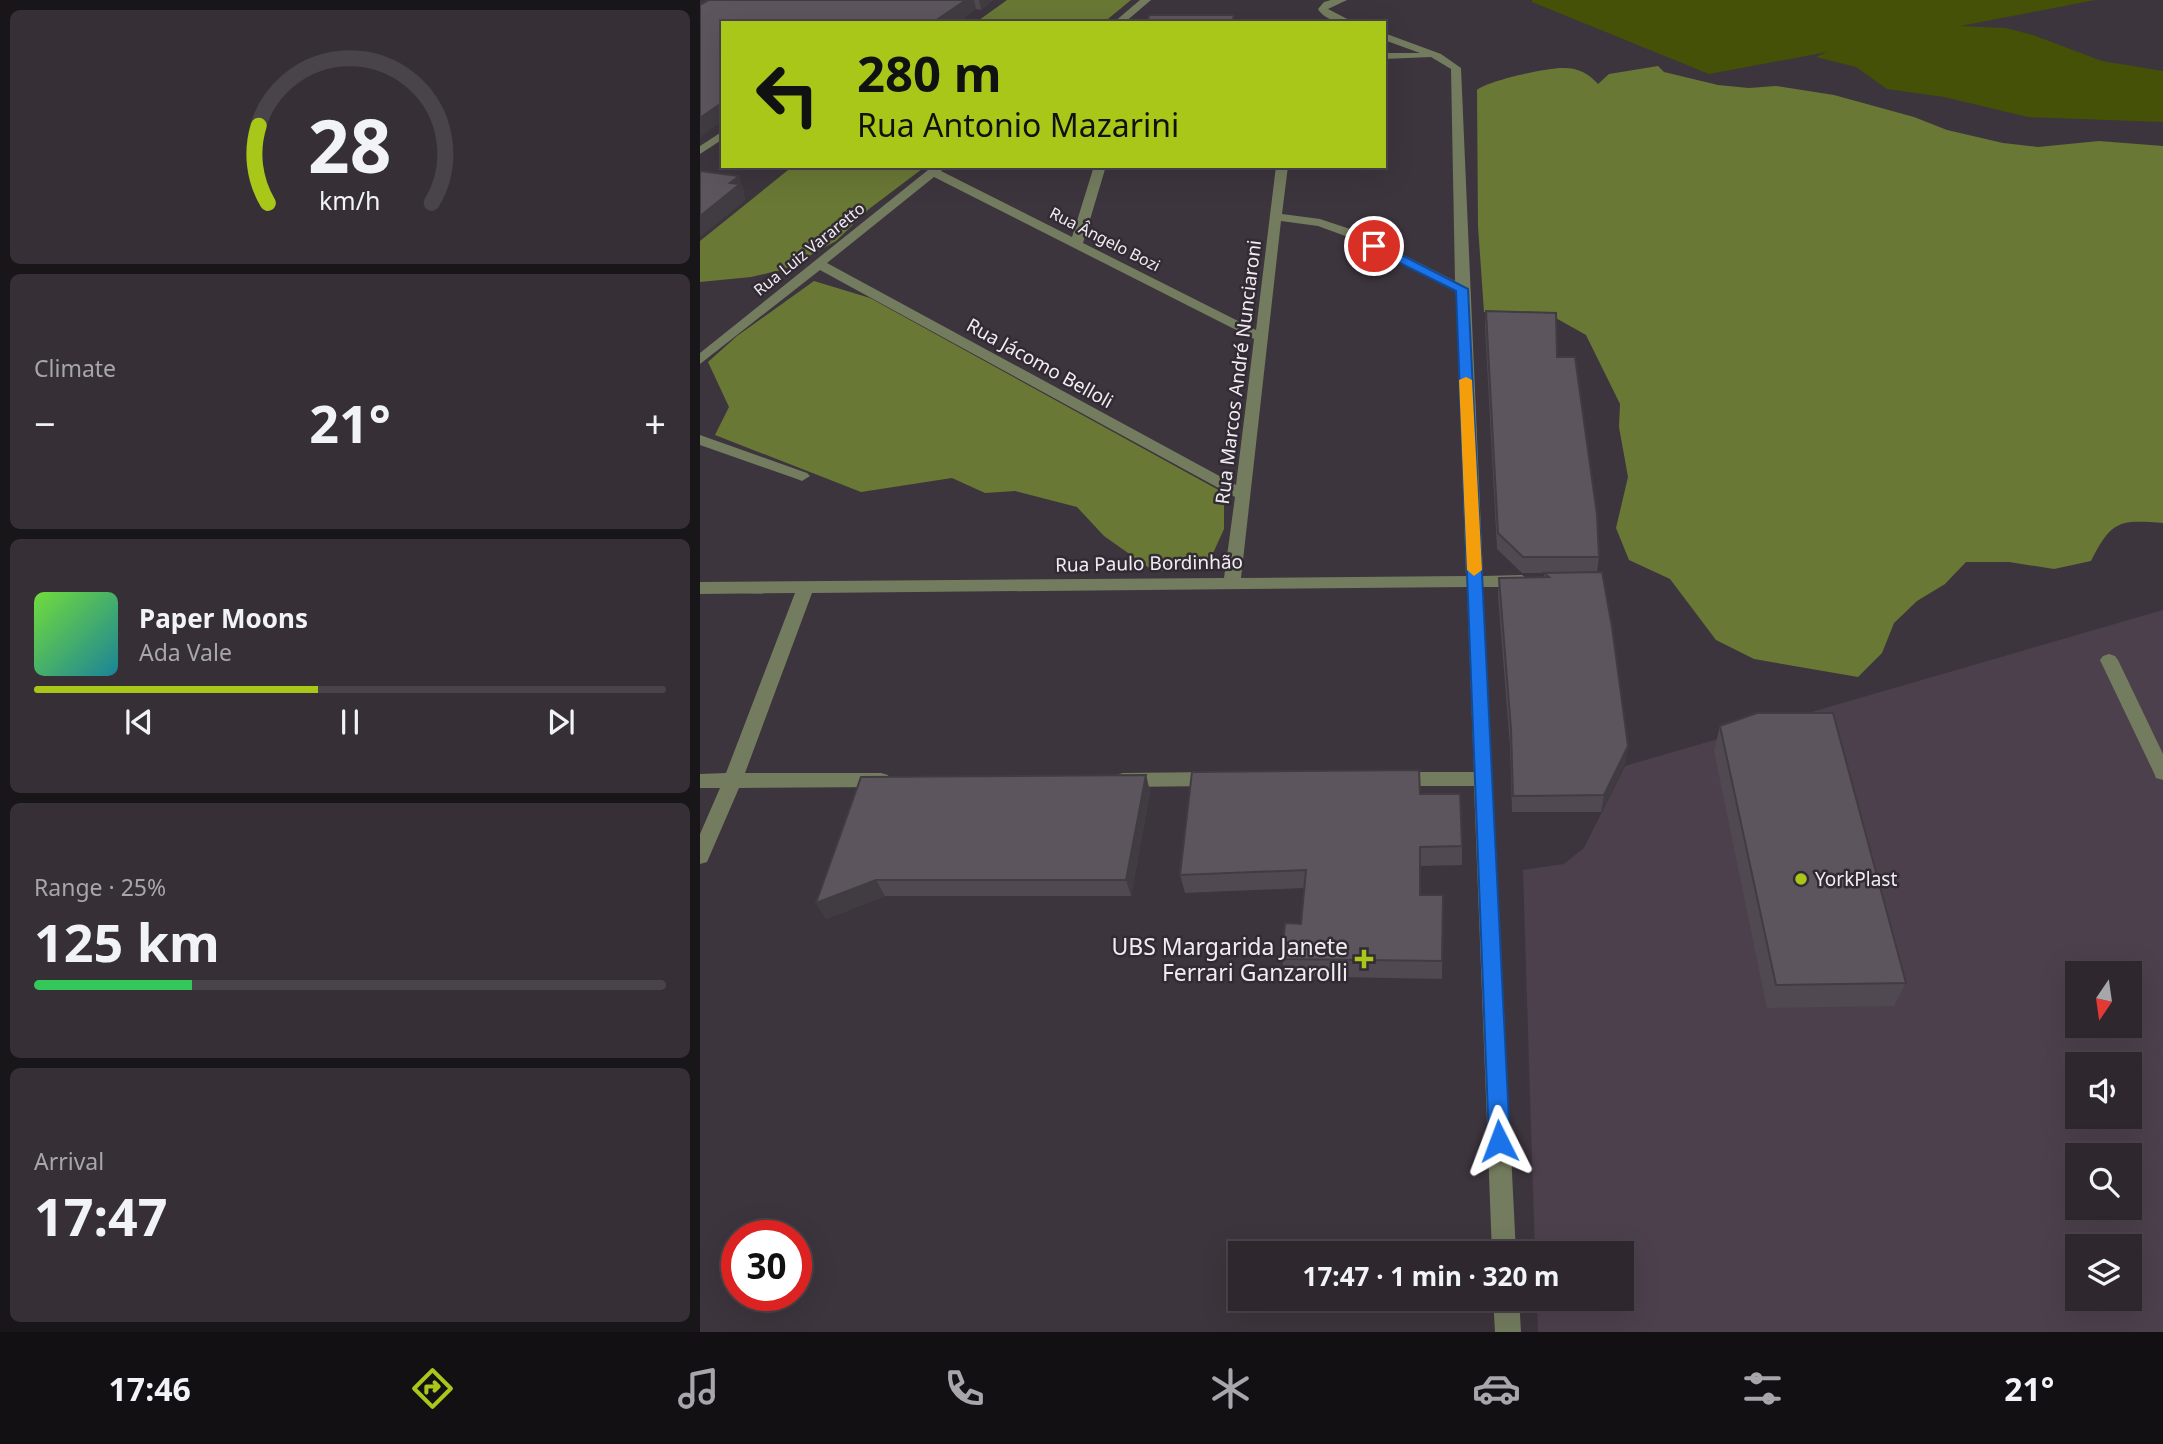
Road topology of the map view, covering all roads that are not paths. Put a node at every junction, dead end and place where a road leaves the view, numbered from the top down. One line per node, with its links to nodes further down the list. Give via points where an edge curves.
1 (1146, 0): 3 (street)
2 (1342, 0): 4 (street, via 1323,9)
3 (1120, 21)
4 (1345, 21)
5 (1386, 37): 7 (street)
6 (1386, 56): 7 (street)
7 (1437, 56): 16 (street, via 1456,68)
8 (721, 135): 9 (street)
9 (700, 151)
10 (1099, 168): 14 (street)
11 (1282, 168): 13 (street, Rua Marcos André Nunciaroni)
12 (937, 169): 14 (street, Rua Ângelo Bozi); 15 (street, Rua Luiz Vararetto)
13 (1276, 216): 16 (street, via 1352,234); 17 (street, Rua Marcos André Nunciaroni)
14 (1076, 244): 17 (street, Rua Ângelo Bozi)
15 (819, 264): 18 (street, Rua Luiz Vararetto); 21 (street, Rua Jácomo Belloli)
16 (1462, 289): 22 (street)
17 (1262, 338): 21 (street, Rua Marcos André Nunciaroni)
18 (700, 359)
19 (700, 440): 20 (street)
20 (802, 476)
21 (1243, 495): 24 (street, Rua Marcos André Nunciaroni)
22 (1475, 581): 23 (street, Rua Paulo Bordinhão); 24 (street, Rua Paulo Bordinhão); 31 (street)
23 (1544, 581)
24 (1232, 583): 25 (street, Rua Paulo Bordinhão)
25 (806, 587): 26 (street, Rua Paulo Bordinhão); 32 (street)
26 (700, 588)
27 (2109, 660): 28 (street)
28 (2163, 773)
29 (1233, 779): 34 (street)
30 (1372, 779): 31 (street)
31 (1483, 779): 37 (street)
32 (733, 780): 33 (street); 35 (street); 36 (street)
33 (900, 780)
34 (1108, 780)
35 (700, 781)
36 (700, 856)
37 (1503, 1241)
38 (1507, 1311): 39 (street)
39 (1508, 1332)

